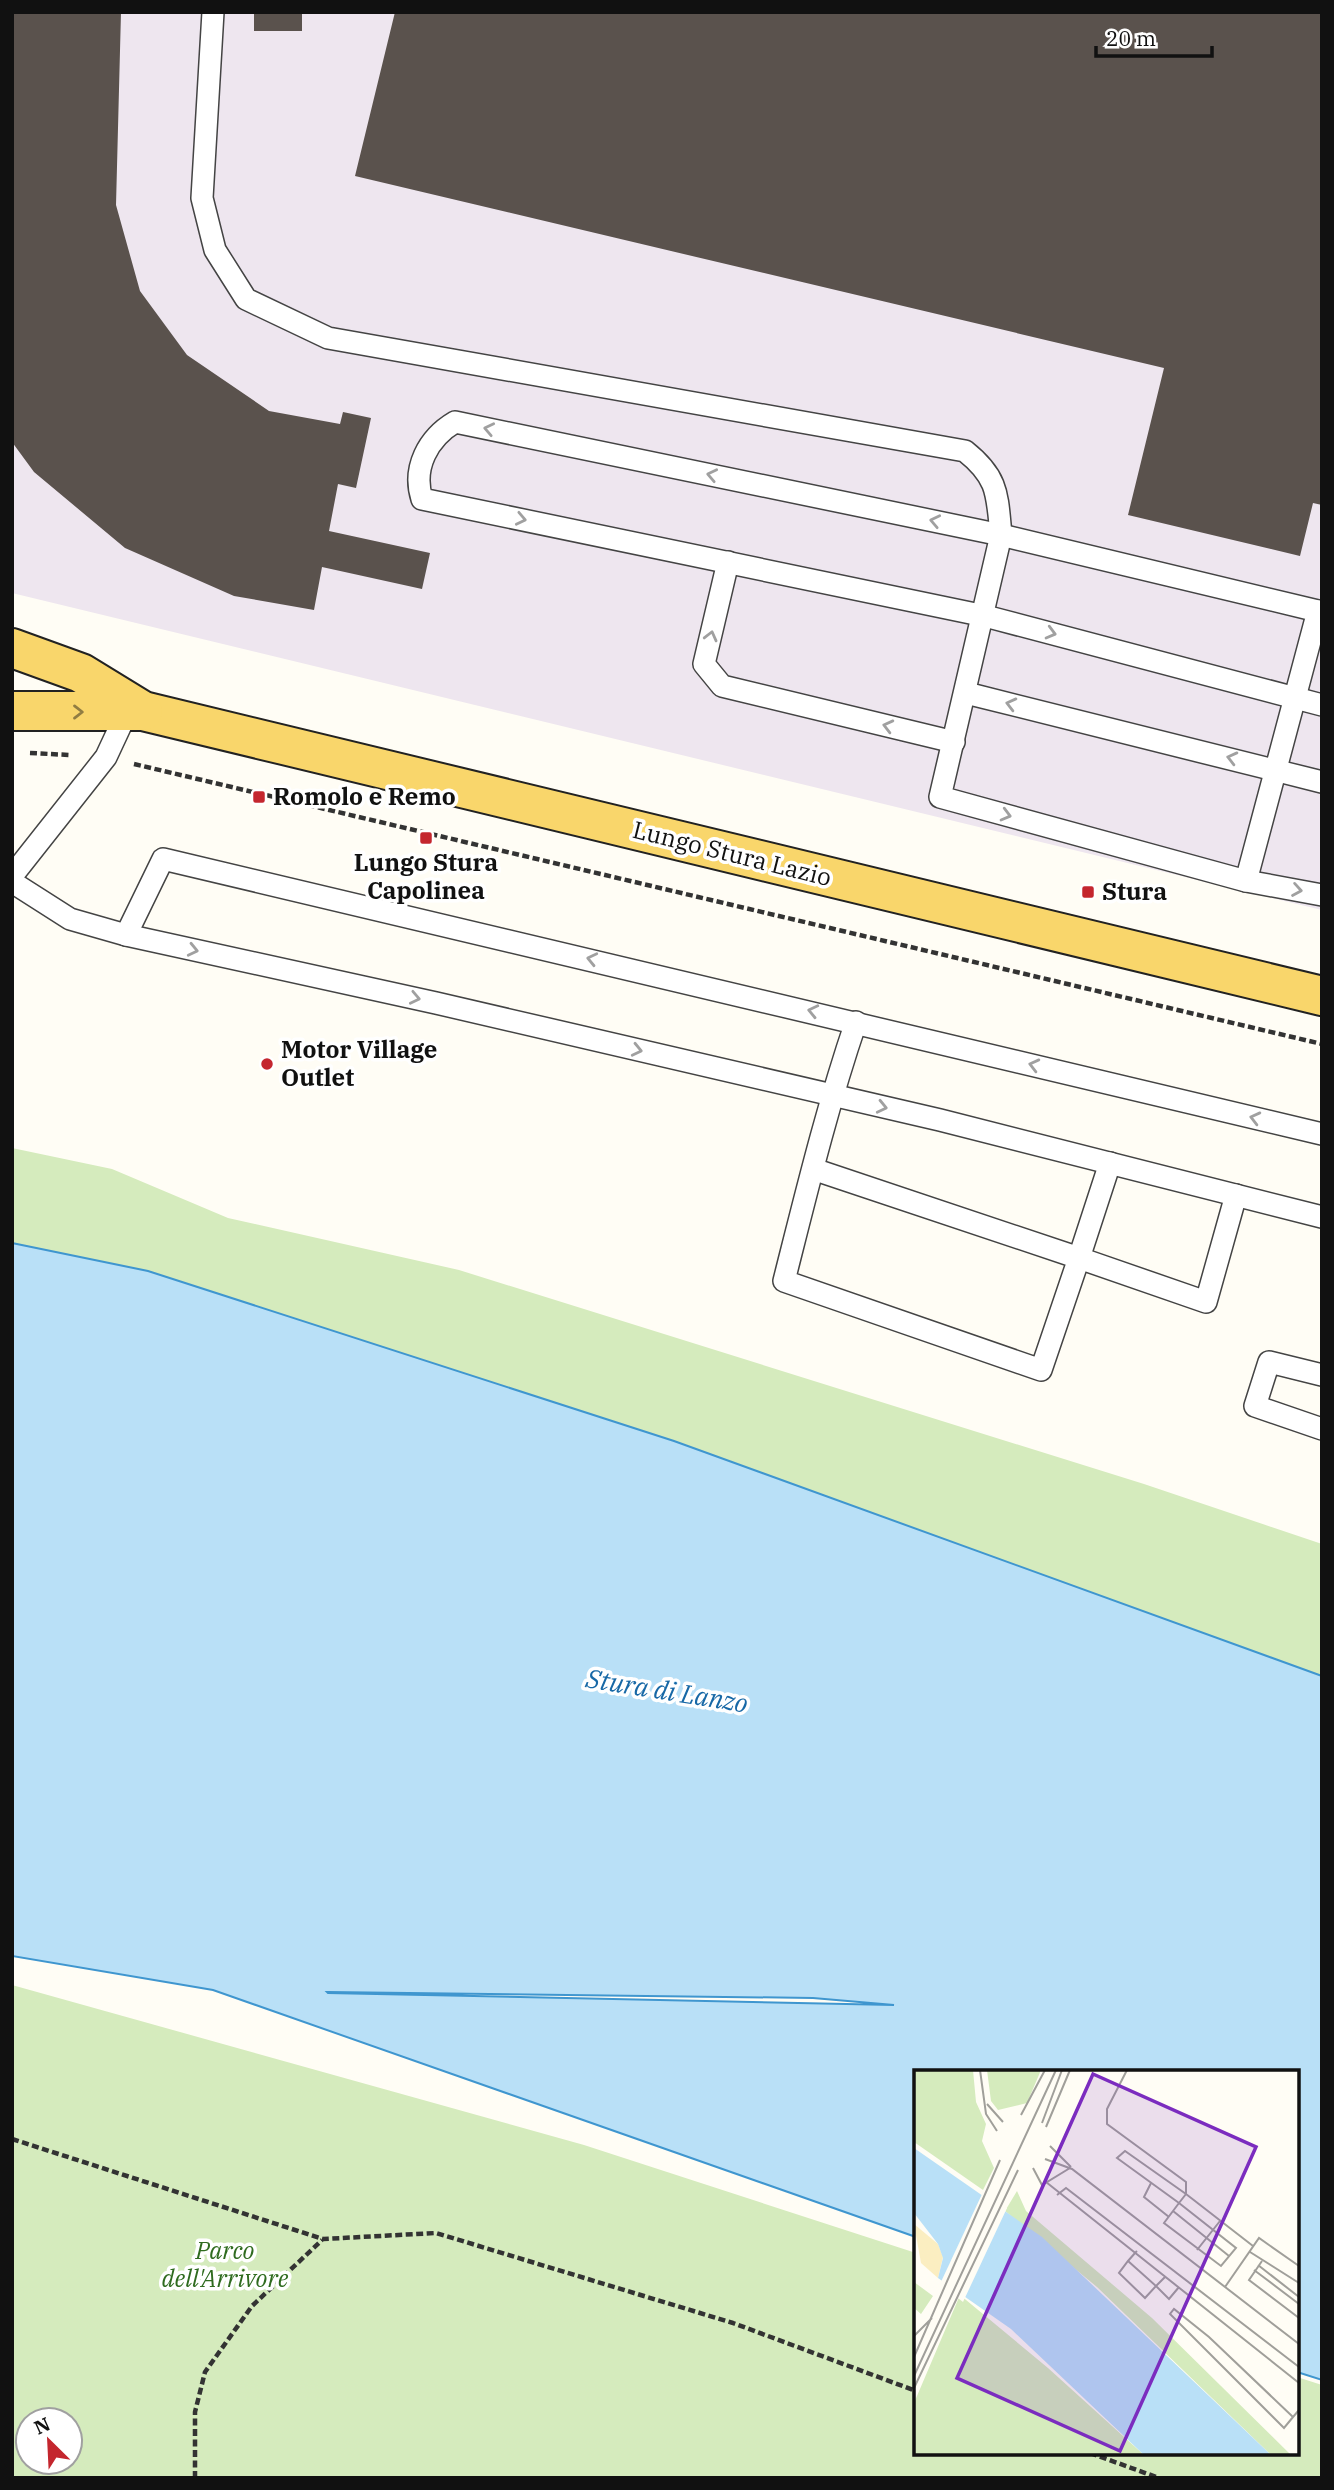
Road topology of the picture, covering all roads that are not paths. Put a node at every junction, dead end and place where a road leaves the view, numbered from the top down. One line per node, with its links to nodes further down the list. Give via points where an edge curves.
1 (213, 12): 2 (lane, via 202,198 215,250 246,299 328,338 965,451 986,468 996,493)
2 (1001, 535): 3 (lane, one-way to 3, via 455,422 439,432 417,481 422,499); 4 (lane); 5 (lane)
3 (728, 562): 5 (lane); 12 (lane, one-way to 3, via 722,686 704,664)
4 (1320, 612): 8 (lane)
5 (985, 616): 7 (lane); 8 (lane, one-way to 8)
6 (12, 648): 11 (main road, Lungo Stura Lazio, via 81,673)
7 (966, 693): 12 (lane); 13 (lane, one-way to 7)
8 (1295, 698): 9 (lane); 13 (lane)
9 (1322, 705)
10 (12, 711): 11 (main road, Lungo Stura Lazio, one-way to 11)
11 (135, 711): 15 (lane, via 106,757); 20 (main road, Lungo Stura Lazio)
12 (954, 742): 16 (lane, one-way to 16, via 940,797)
13 (1274, 768): 14 (lane); 16 (lane)
14 (1322, 782)
15 (12, 876)
16 (1246, 881): 18 (lane, one-way to 18)
17 (12, 882): 19 (lane, via 69,919)
18 (1322, 895)
19 (126, 935): 21 (lane, one-way to 19, via 163,859); 22 (lane, one-way to 22)
20 (1322, 996)
21 (856, 1022): 22 (lane); 23 (lane, one-way to 21)
22 (832, 1095): 24 (lane, one-way to 24); 25 (lane)
23 (1322, 1134)
24 (1110, 1163): 26 (lane); 28 (lane)
25 (813, 1169): 28 (lane); 28 (lane, via 784,1282 1041,1370)
26 (1237, 1195): 27 (lane); 28 (lane, via 1206,1302)
27 (1322, 1217)
28 (1079, 1258)
29 (1322, 1375): 30 (lane, via 1269,1362 1255,1406)
30 (1322, 1429)

